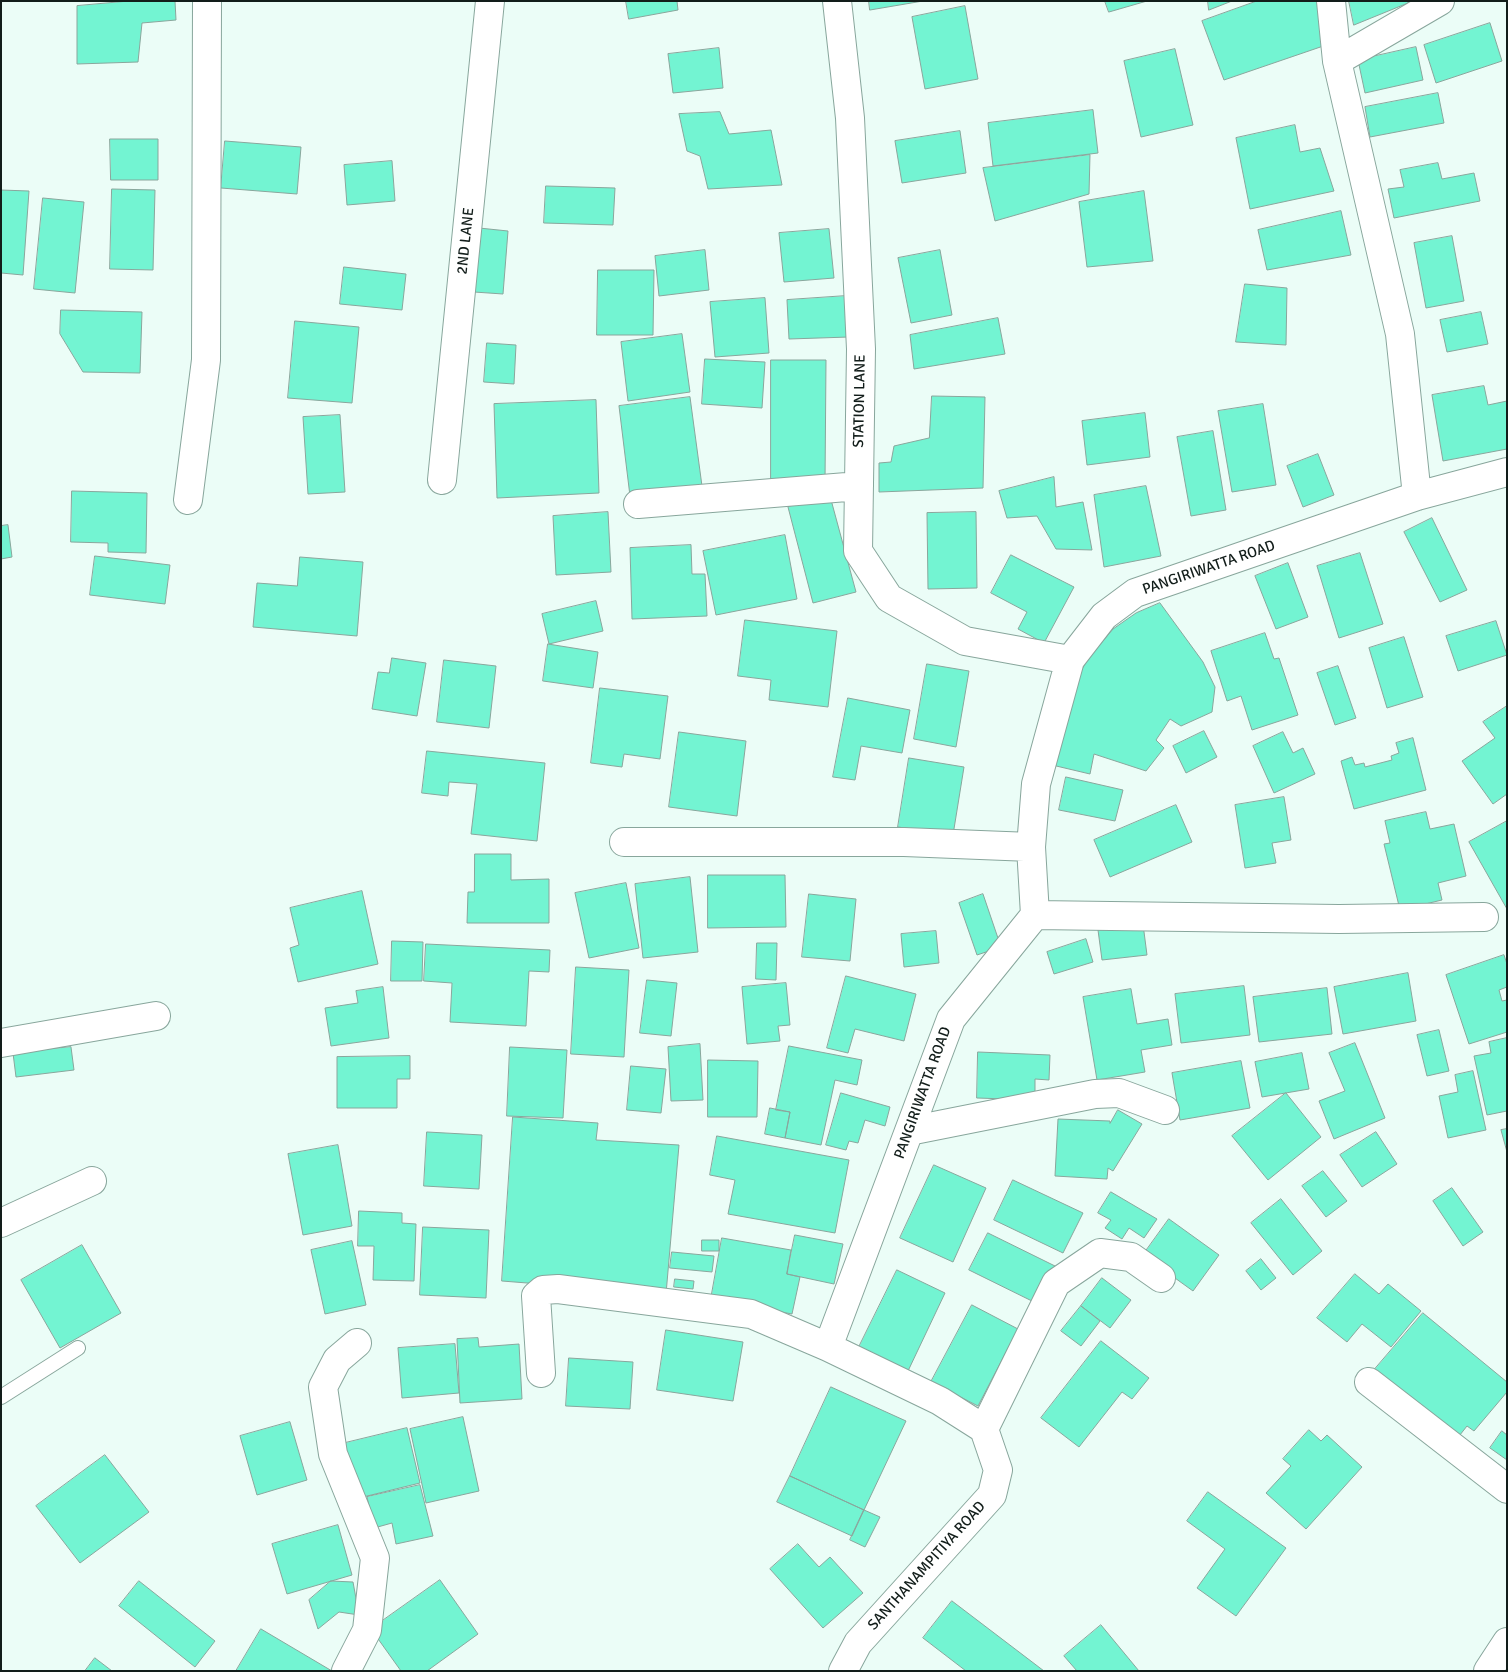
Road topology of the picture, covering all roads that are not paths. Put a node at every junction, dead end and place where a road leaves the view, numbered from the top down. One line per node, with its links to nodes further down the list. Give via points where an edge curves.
1 (207, 1): 11 (street, via 206,360)
2 (490, 1): 8 (street, 2ND LANE)
3 (837, 1): 9 (street, STATION LANE, via 850,118 861,349)
4 (1331, 1): 6 (street)
5 (1440, 1): 6 (street)
6 (1337, 61): 10 (street, via 1400,334)
7 (1507, 472): 10 (street, PANGIRIWATTA ROAD)
8 (442, 480)
9 (859, 486): 12 (street); 13 (street, STATION LANE, via 858,552 889,598 964,640)
10 (1417, 496): 13 (street, PANGIRIWATTA ROAD, via 1135,593 1104,616)
11 (188, 500)
12 (638, 504)
13 (1070, 660): 15 (street, PANGIRIWATTA ROAD, via 1036,784)
14 (624, 842): 15 (street, via 904,842)
15 (1031, 847): 16 (street, PANGIRIWATTA ROAD)
16 (1035, 915): 17 (street, via 1339,919); 21 (street, PANGIRIWATTA ROAD, via 951,1019)
17 (1484, 917)
18 (156, 1016): 19 (street)
19 (1, 1043)
20 (1164, 1110): 21 (street, via 1119,1093 1095,1094)
21 (909, 1131): 26 (street, PANGIRIWATTA ROAD)
22 (92, 1181): 23 (street)
23 (1, 1223)
24 (1161, 1278): 31 (street, via 1131,1257 1100,1253 1056,1283)
25 (357, 1343): 34 (street, via 337,1360 322,1387 333,1454 375,1558 367,1630)
26 (828, 1347): 28 (street, via 752,1314 558,1289 543,1290 536,1296); 31 (street, via 940,1401)
27 (78, 1348): 30 (lane)
28 (541, 1373)
29 (1369, 1382): 32 (street)
30 (1, 1397)
31 (984, 1429): 35 (street, SANTHANAMPITIYA ROAD, via 998,1470 992,1494 858,1642)
32 (1507, 1489)
33 (1507, 1642): 36 (street)
34 (346, 1671)
35 (843, 1671)
36 (1488, 1671)

